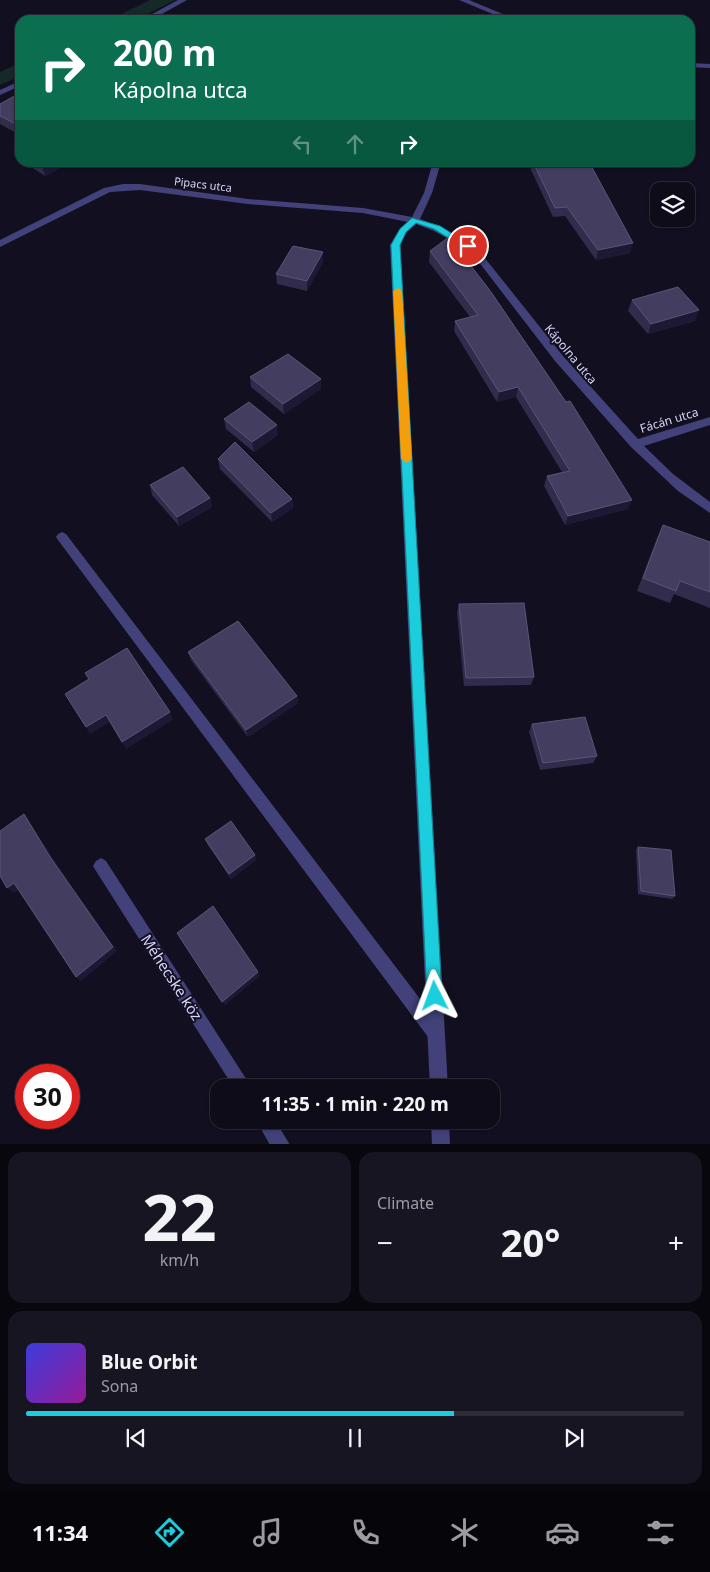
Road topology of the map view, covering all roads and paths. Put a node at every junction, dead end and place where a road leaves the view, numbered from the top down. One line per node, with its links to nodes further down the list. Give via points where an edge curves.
1 (183, 0): 3 (street)
2 (463, 0): 4 (street)
3 (154, 15)
4 (494, 15)
5 (695, 65): 6 (street)
6 (710, 66)
7 (15, 86): 8 (street)
8 (0, 93)
9 (436, 167): 10 (street, via 428,193)
10 (414, 220): 11 (street, Pipacs utca, via 352,208 284,205 123,186 107,190); 13 (street, Kápolna utca, via 437,227 468,246 481,259 567,369); 17 (street, via 403,230 396,245)
11 (0, 244)
12 (710, 421): 13 (street, Fácán utca)
13 (636, 444): 14 (street, Kápolna utca, via 694,498)
14 (710, 508)
15 (62, 537): 17 (street)
16 (101, 866): 18 (street, Méhecske köz)
17 (437, 1035): 19 (street)
18 (238, 1079)
19 (439, 1079)
20 (271, 1129): 22 (street)
21 (440, 1129): 23 (street)
22 (280, 1144)
23 (441, 1144)

